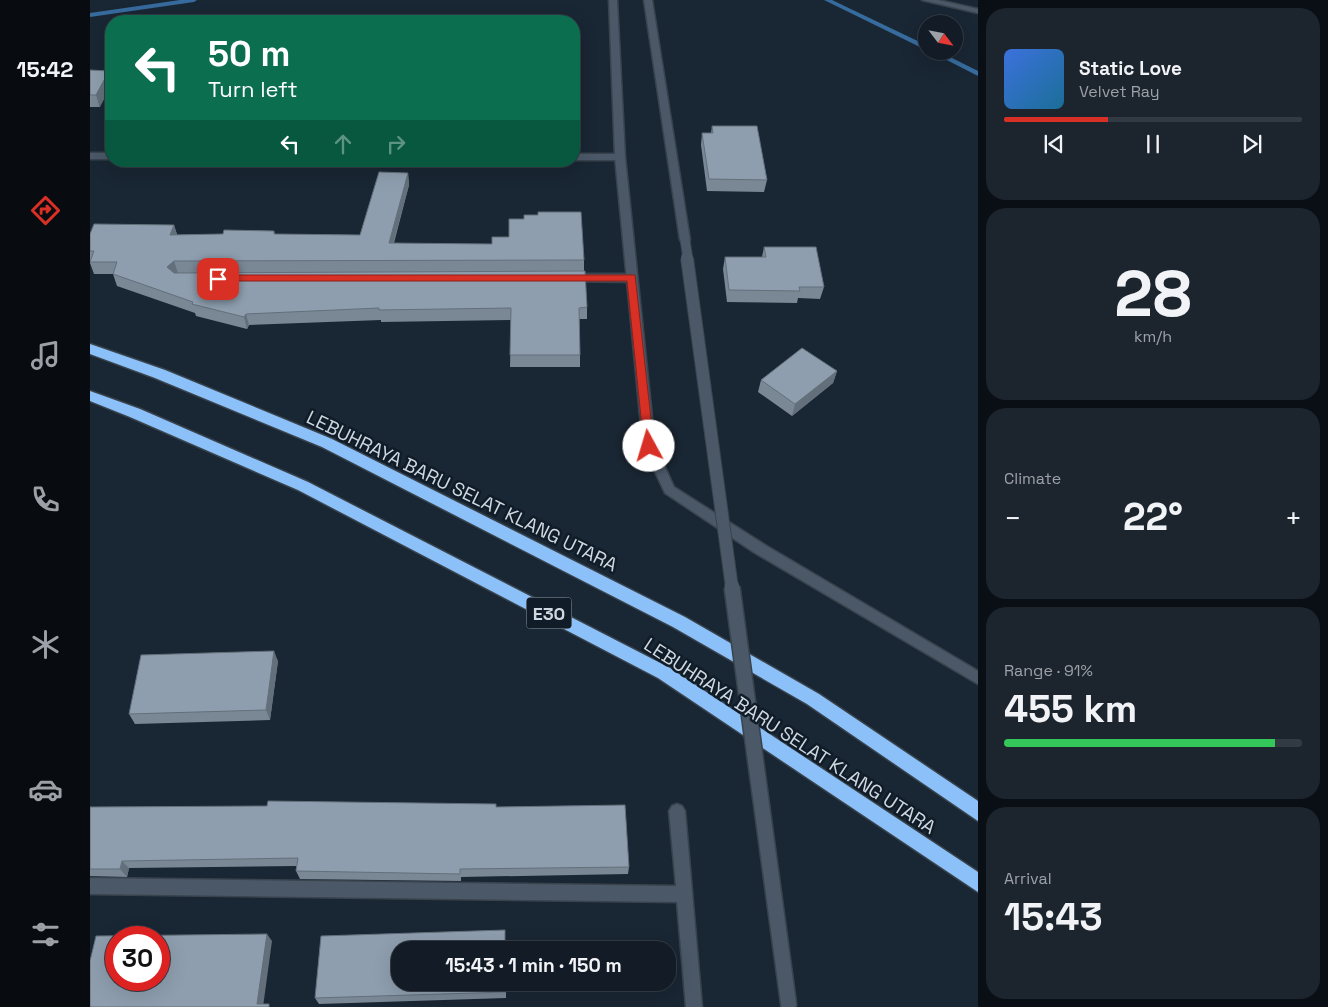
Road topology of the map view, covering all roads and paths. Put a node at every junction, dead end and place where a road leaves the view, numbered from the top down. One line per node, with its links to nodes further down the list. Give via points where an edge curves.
1 (613, 0): 8 (street)
2 (648, 0): 20 (street, bridge, via 685,240)
3 (926, 0): 4 (street)
4 (978, 11)
5 (90, 156): 6 (street)
6 (105, 156)
7 (580, 157): 8 (street)
8 (620, 157): 10 (street)
9 (555, 278): 10 (street)
10 (632, 278): 13 (street, via 649,446 669,490 760,549)
11 (90, 349): 15 (highway, LEBUHRAYA BARU SELAT KLANG UTARA / E30, via 160,374 327,443 678,622 813,699)
12 (90, 396): 16 (highway, LEBUHRAYA BARU SELAT KLANG UTARA / E30, via 303,486 664,673)
13 (978, 678)
14 (677, 811): 18 (street)
15 (978, 812)
16 (978, 883)
17 (90, 886): 18 (street)
18 (684, 894): 19 (street)
19 (694, 1007)
20 (789, 1007)

